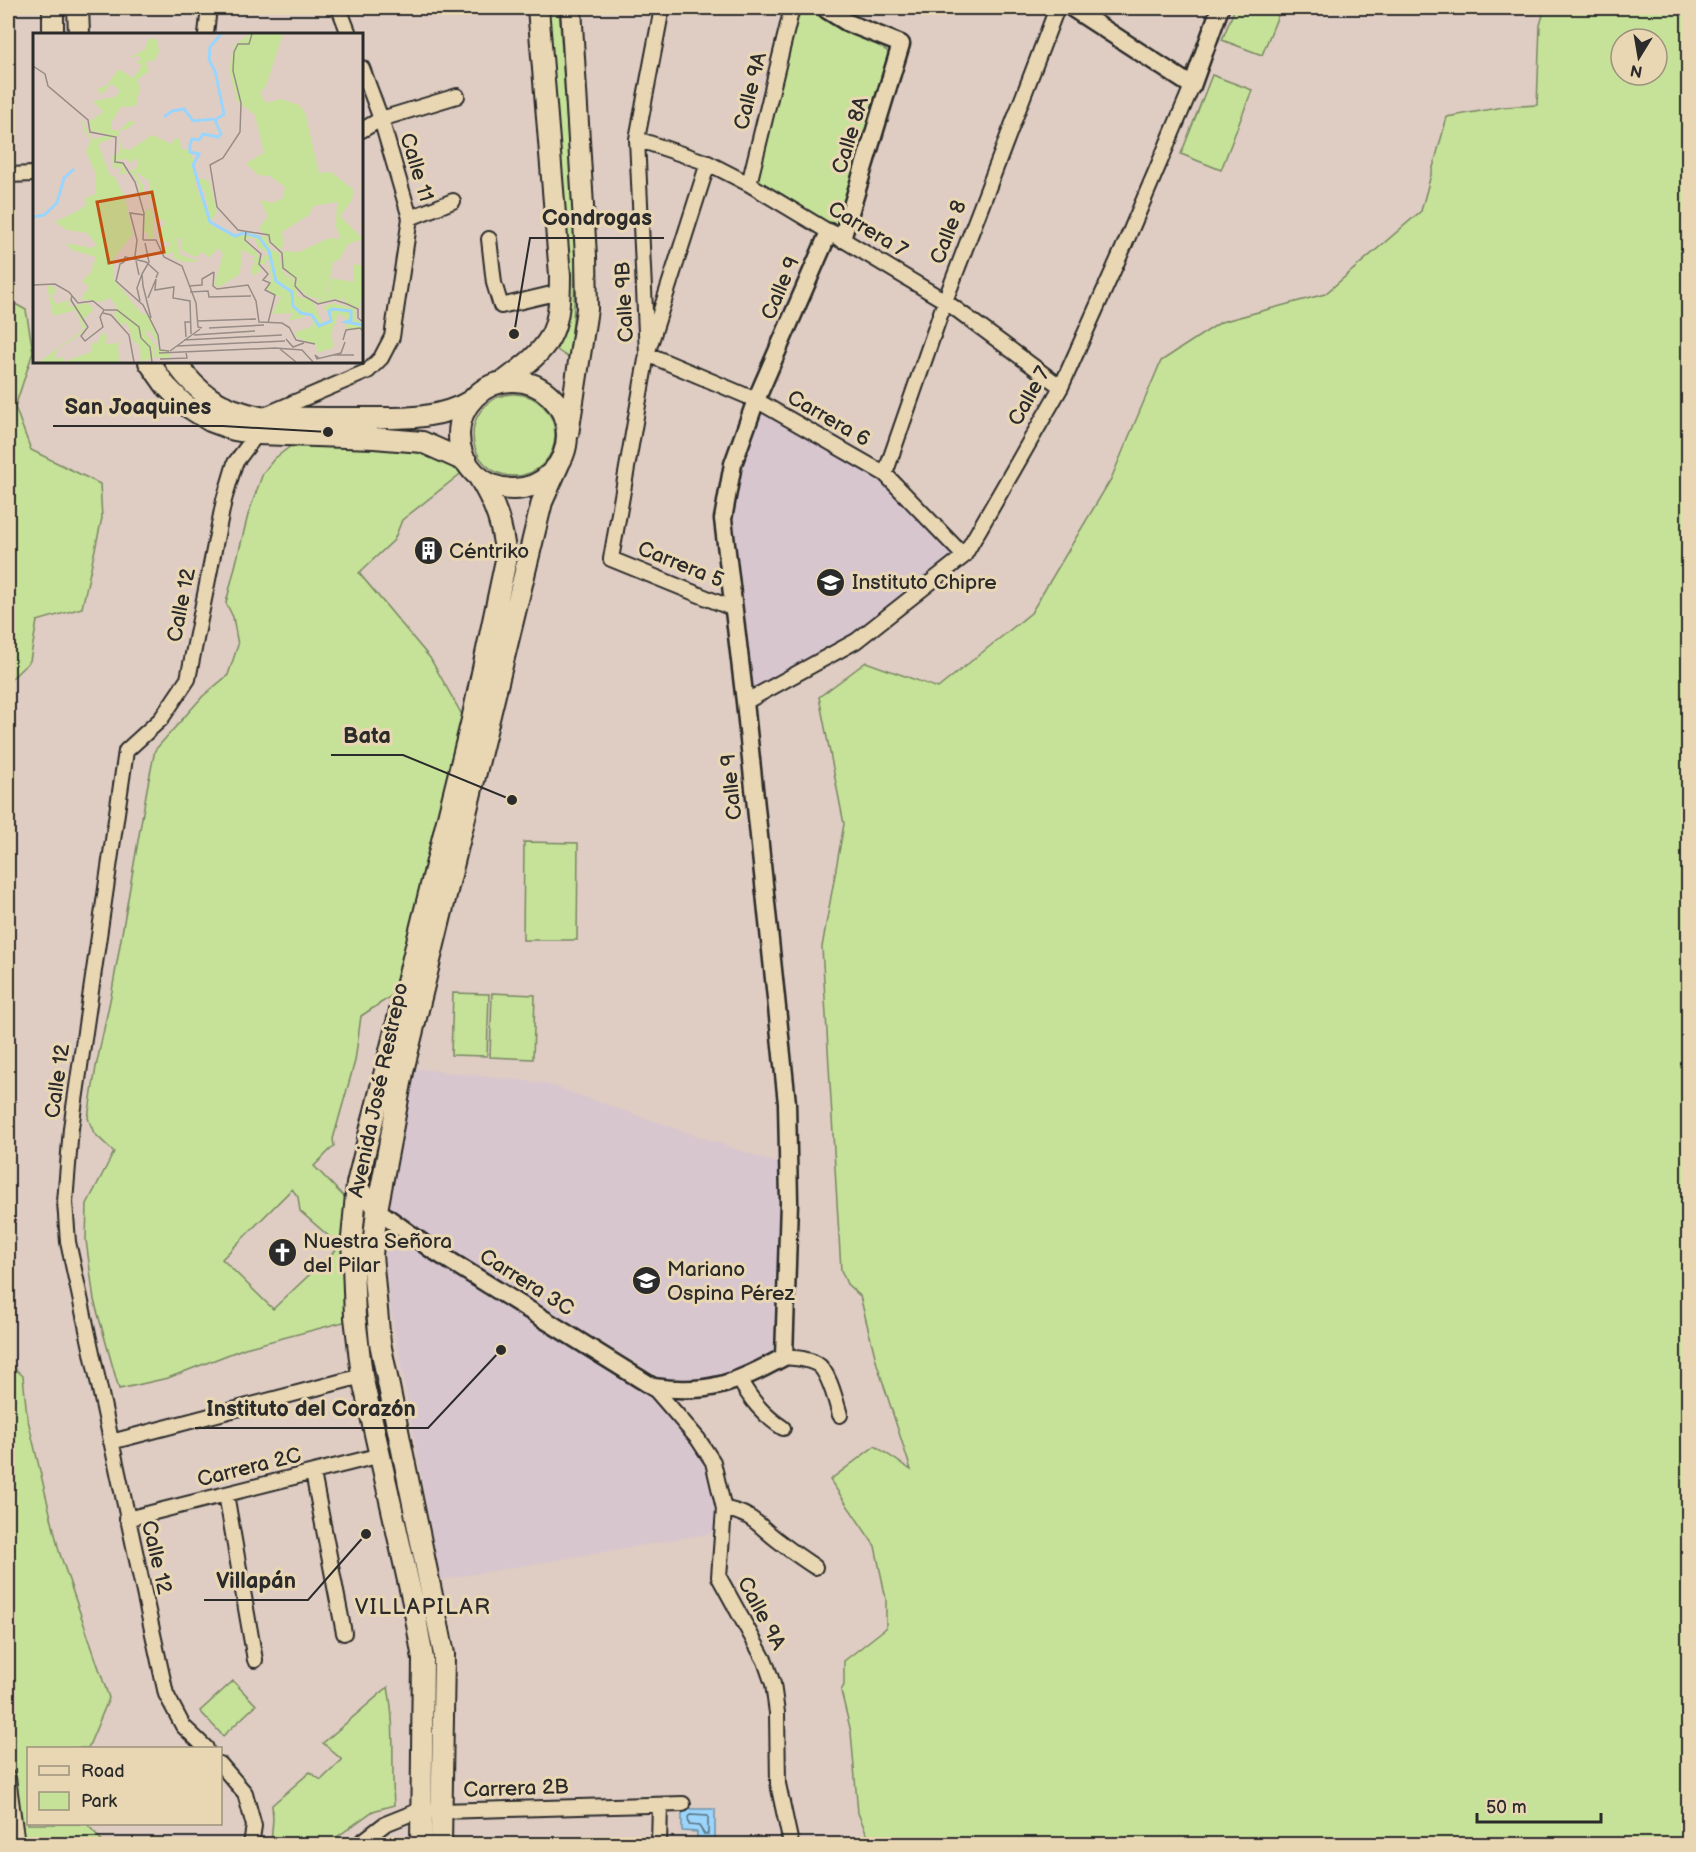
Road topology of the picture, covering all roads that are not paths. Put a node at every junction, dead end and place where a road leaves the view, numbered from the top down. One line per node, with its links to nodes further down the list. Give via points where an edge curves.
1 (53, 8): 13 (main road)
2 (78, 8): 14 (main road)
3 (209, 8): 15 (street)
4 (339, 8): 16 (street)
5 (538, 8): 31 (main road)
6 (571, 8): 41 (main road, via 586,309)
7 (662, 8): 22 (street, Calle 9B)
8 (792, 8): 26 (street, Calle 9A)
9 (1057, 8): 32 (street, Calle 8)
10 (1072, 8): 18 (street)
11 (1220, 8): 18 (street, Calle 7)
12 (827, 9): 29 (street, Calle 8A, via 901,44)
13 (53, 33)
14 (79, 33)
15 (206, 33)
16 (349, 33)
17 (363, 71): 20 (street, Calle 11)
18 (1192, 86): 37 (street, Calle 7)
19 (456, 96): 20 (street)
20 (381, 119): 21 (street); 28 (street, Calle 11)
21 (363, 129)
22 (637, 139): 23 (street, Carrera 7); 33 (street, Calle 9B)
23 (708, 163): 26 (street, Carrera 7); 33 (street)
24 (33, 174): 25 (street)
25 (8, 175)
26 (749, 184): 29 (street, Carrera 7)
27 (453, 201): 28 (street)
28 (410, 218): 40 (street, Calle 11, via 392,336 381,358 369,371)
29 (835, 236): 32 (street, Carrera 7); 39 (street, Calle 9)
30 (489, 239): 31 (street, via 494,284 501,306)
31 (560, 292): 36 (main road, via 553,335 526,365)
32 (945, 301): 37 (street, Carrera 7); 44 (street, Calle 8)
33 (647, 354): 39 (street, Carrera 6); 46 (street, Calle 9B)
34 (150, 363): 40 (main road, via 185,405 210,421 234,430)
35 (176, 363): 40 (main road, via 191,383 212,400)
36 (503, 382): 38 (main road); 41 (main road, via 534,386 547,394 565,419)
37 (1061, 387): 45 (street, Calle 7)
38 (472, 400): 40 (main road, via 458,409 433,415); 43 (main road, via 459,430 460,447)
39 (756, 400): 44 (street, Carrera 6); 47 (street, Calle 9, via 733,464 723,519)
40 (259, 426): 43 (main road, via 422,442); 57 (street, Calle 12, via 236,463 224,500 188,679 161,719 126,751 124,762 71,1128 65,1202 68,1242)
41 (567, 434): 42 (main road, via 566,450)
42 (559, 464): 43 (main road, via 549,476 522,489 491,484); 50 (main road, Avenida José Restrepo, via 542,502 523,578 404,1067)
43 (472, 469): 49 (main road, Avenida José Restrepo, via 492,498 504,534 506,560 472,720)
44 (885, 474): 45 (street, Carrera 6)
45 (964, 556): 48 (street, Calle 7, via 856,641)
46 (611, 559): 47 (street, Carrera 5)
47 (734, 609): 48 (street, Calle 9)
48 (745, 702): 51 (street, Calle 9, via 787,1103 789,1202)
49 (357, 1184): 50 (street, Carrera 3C); 52 (main road, Avenida José Restrepo, via 352,1238)
50 (377, 1210): 54 (street, Carrera 3C, via 431,1249); 72 (main road, Avenida José Restrepo, via 372,1256 380,1343 444,1654)
51 (784, 1357): 53 (street); 55 (street, via 818,1364 831,1386)
52 (362, 1376): 57 (street); 58 (main road, Avenida José Restrepo)
53 (739, 1379): 54 (street, via 708,1389); 56 (street, via 750,1400)
54 (653, 1387): 61 (street, Calle 9A, via 698,1439 712,1462)
55 (840, 1415)
56 (783, 1428)
57 (111, 1442): 62 (street, Calle 12)
58 (381, 1455): 59 (street, Carrera 2C); 71 (main road, Avenida José Restrepo, via 423,1659)
59 (312, 1473): 60 (street, Carrera 2C); 64 (street)
60 (226, 1494): 62 (street, Carrera 2C); 65 (street)
61 (724, 1509): 63 (street, via 754,1519); 79 (street, Calle 9A, via 719,1577 765,1661 773,1684 778,1784)
62 (127, 1519): 66 (street, Calle 12, via 166,1694 183,1726)
63 (815, 1567)
64 (344, 1633)
65 (255, 1660)
66 (204, 1747)
67 (222, 1766): 74 (street, via 245,1793 255,1826)
68 (8, 1778): 73 (street)
69 (683, 1804): 70 (street, Carrera 2B)
70 (660, 1805): 72 (street, Carrera 2B); 78 (street)
71 (420, 1810): 72 (street, Carrera 2B); 75 (street, Carrera 2B, via 385,1824); 76 (main road, Avenida José Restrepo)
72 (441, 1811): 77 (main road, Avenida José Restrepo)
73 (16, 1845)
74 (251, 1845)
75 (359, 1845)
76 (421, 1845)
77 (441, 1845)
78 (659, 1845)
79 (791, 1845)

